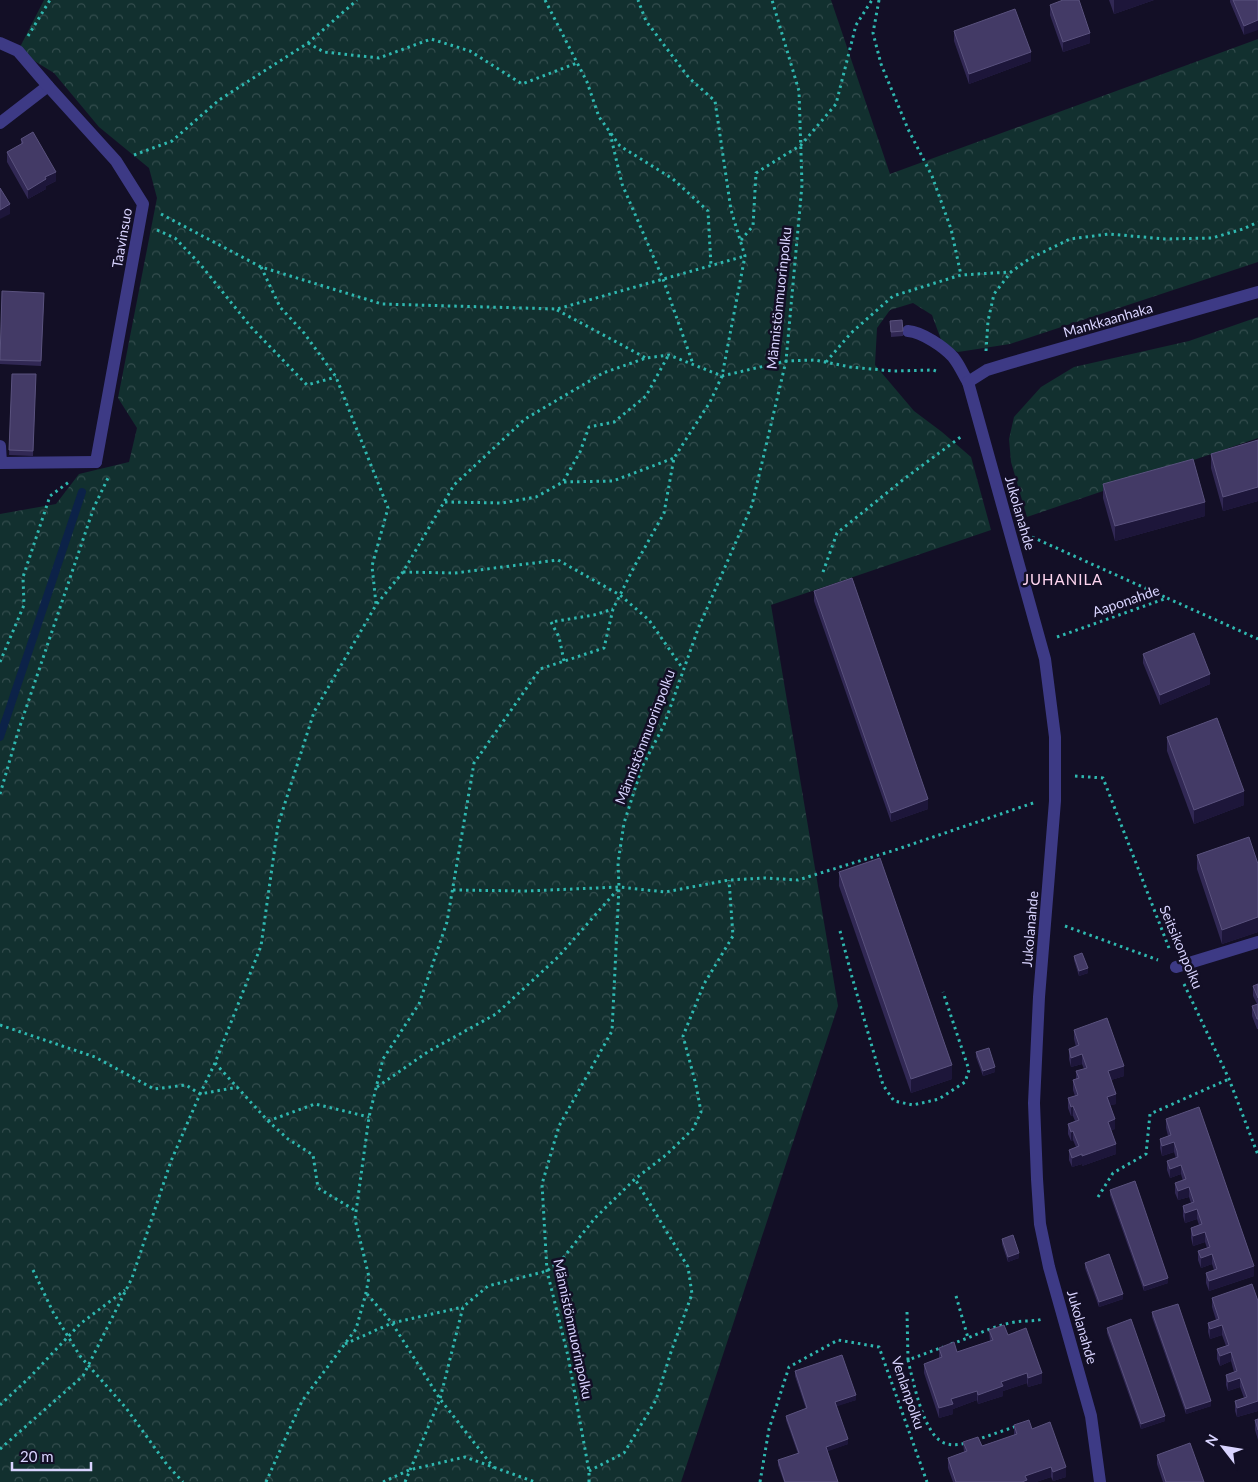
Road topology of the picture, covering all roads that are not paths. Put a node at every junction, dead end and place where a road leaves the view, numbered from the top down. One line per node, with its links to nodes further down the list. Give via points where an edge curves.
1 (0, 43): 2 (street, Taavinsuo, via 18,51)
2 (48, 86): 3 (street); 7 (street, Taavinsuo, via 116,161 143,204 96,462 1,463)
3 (0, 123)
4 (1258, 292): 6 (street, Mankkaanhaka, via 987,370)
5 (908, 331): 6 (street, Jukolanahde, via 916,331 930,339 953,357)
6 (968, 382): 10 (street, Jukolanahde, via 1045,659 1055,737 1055,800 1034,1103 1037,1179 1045,1250 1091,1416)
7 (0, 446)
8 (1258, 942): 9 (street)
9 (1176, 967)
10 (1100, 1482)

